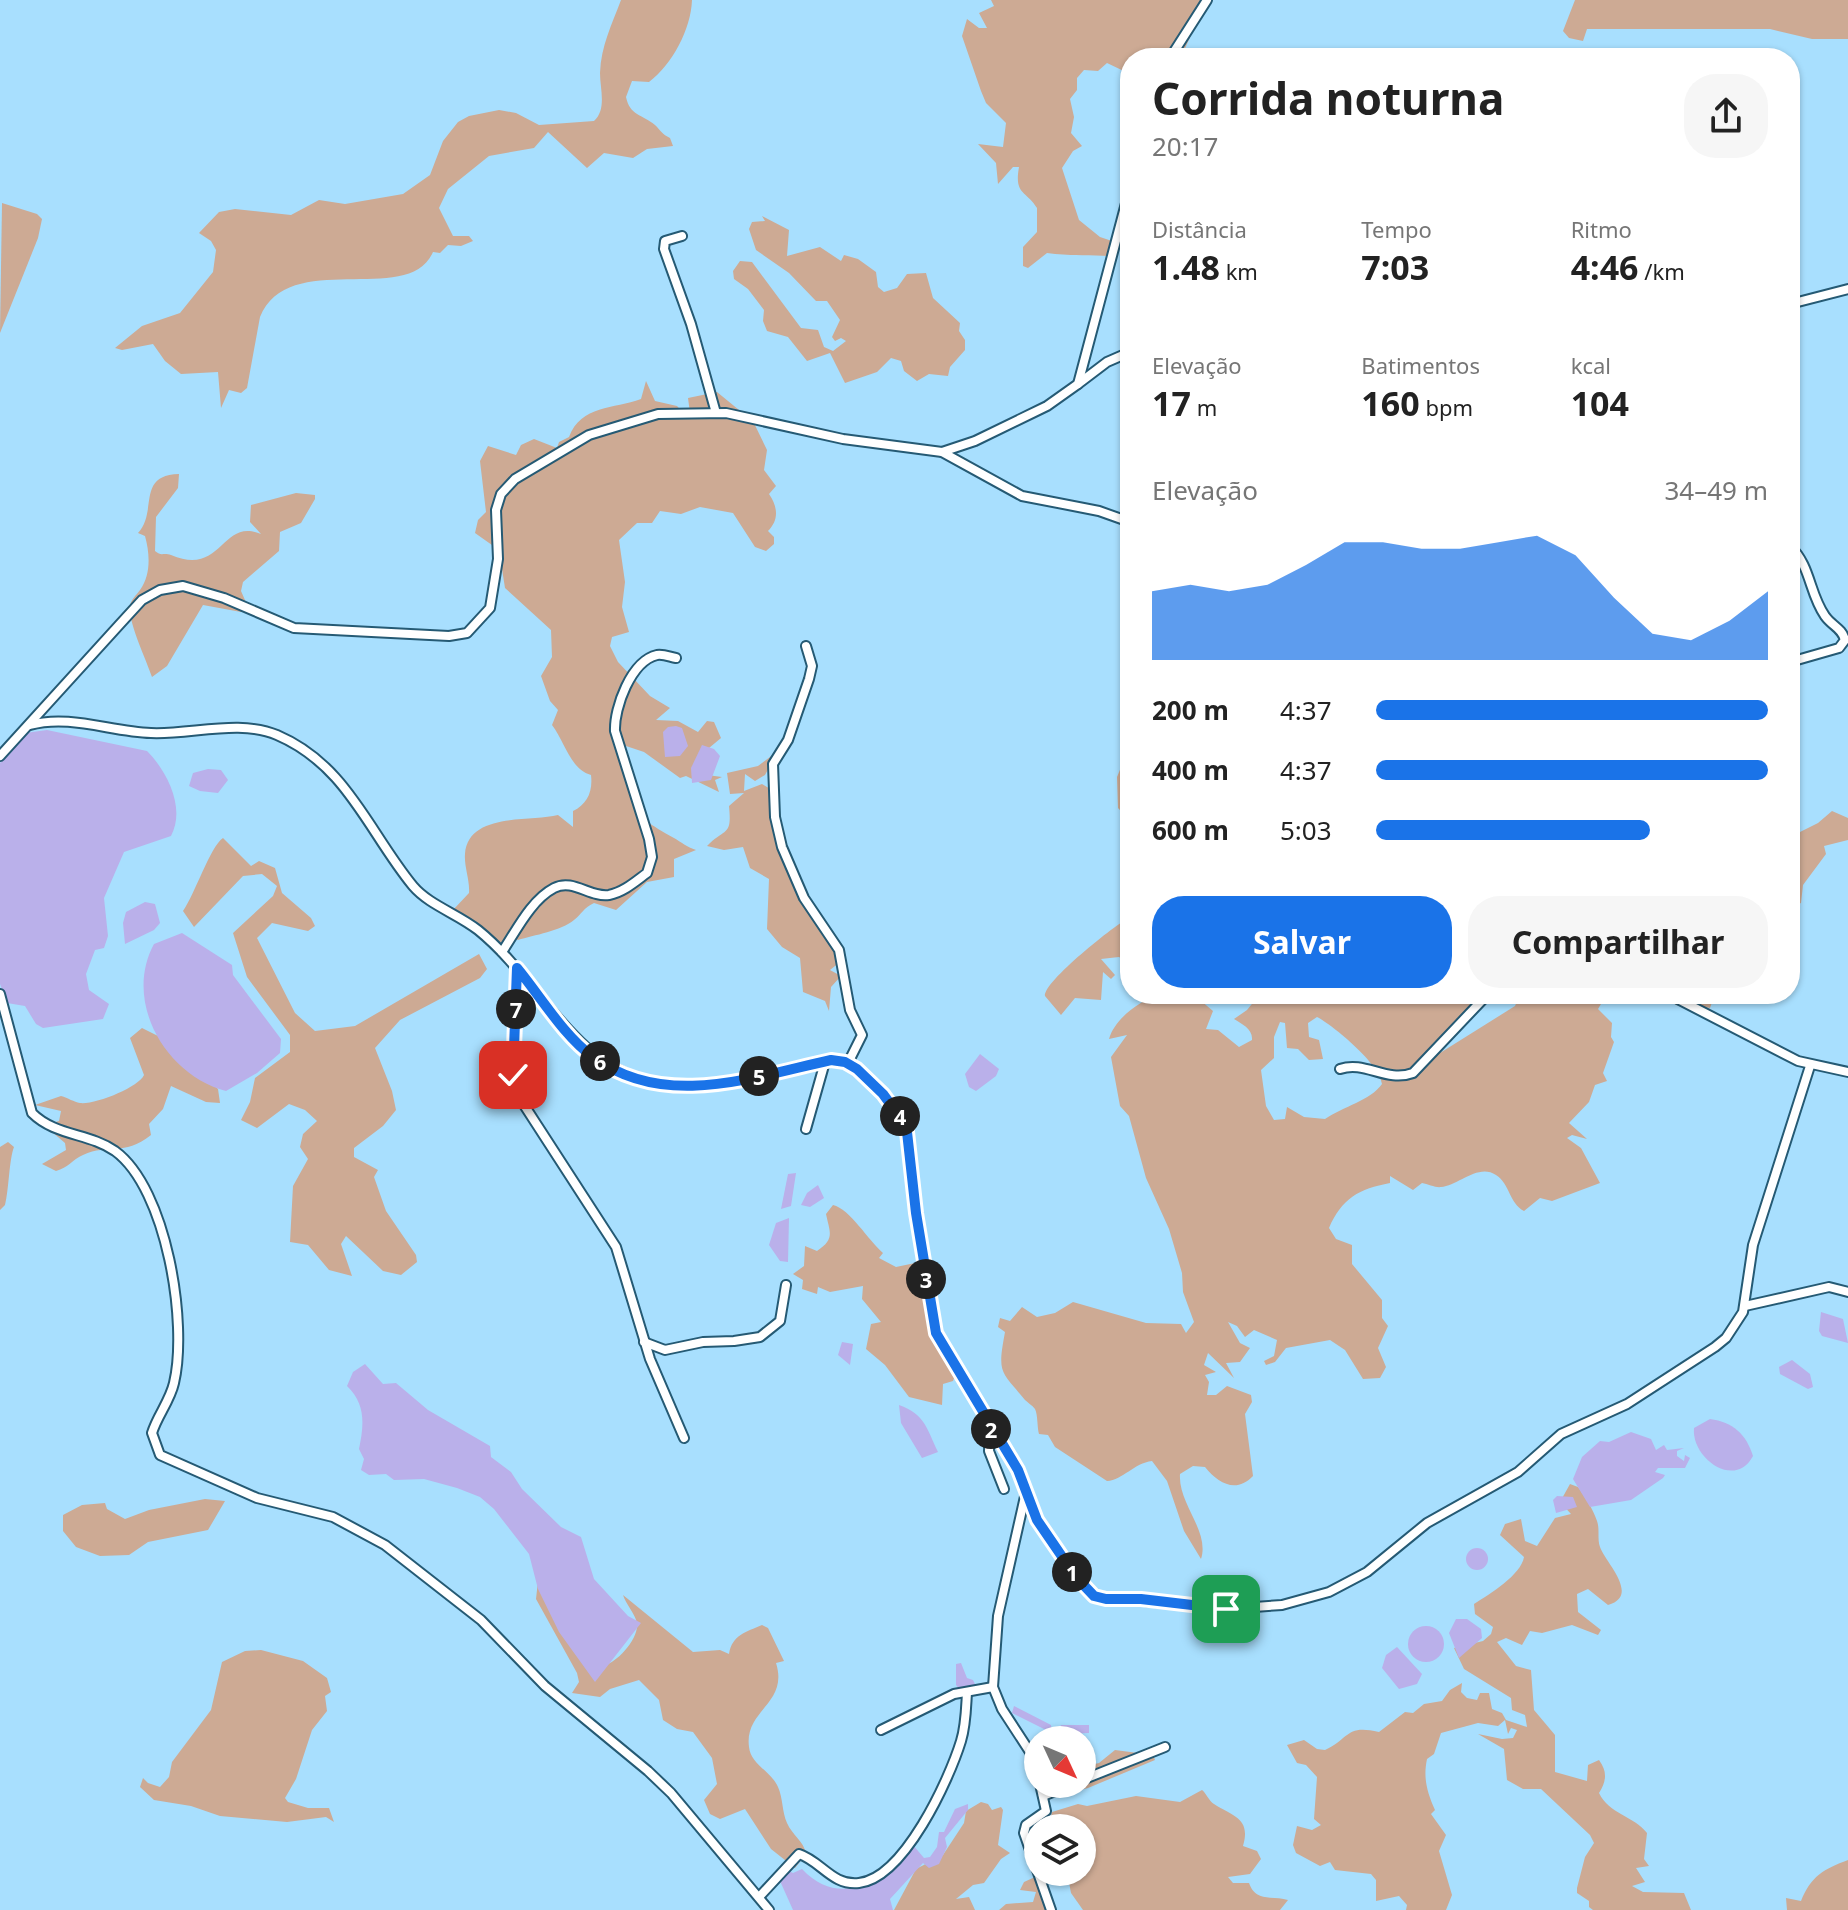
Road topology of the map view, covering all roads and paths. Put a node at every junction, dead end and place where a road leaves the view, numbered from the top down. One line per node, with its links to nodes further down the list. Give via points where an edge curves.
1 (1207, 0): 2 (street)
2 (1176, 48)
3 (1120, 226): 8 (street)
4 (682, 236): 9 (street, via 665,241 664,249)
5 (1848, 289): 6 (street)
6 (1800, 301)
7 (1120, 356): 8 (street)
8 (1078, 384): 10 (street, via 1047,406)
9 (716, 413): 10 (street, via 843,439); 16 (street, via 658,414 589,435 515,479 501,494 496,510 498,559 490,608 467,633 294,628 183,586 160,590 142,600)
10 (942, 452): 11 (street, via 1022,496)
11 (1120, 519)
12 (1800, 557): 15 (street, via 1825,617 1845,640 1839,648)
13 (806, 646): 24 (street, via 812,666 809,679 788,740 775,759 775,817 794,876 843,960 850,1010 862,1035)
14 (676, 658): 18 (street, via 649,659 628,686 615,717 649,839 652,857 647,873 611,895 571,885 554,888 525,917)
15 (1800, 659)
16 (30, 725): 17 (street); 18 (street, via 54,721 167,734 252,729 277,735 320,760 346,786 416,890 460,916)
17 (0, 756)
18 (502, 952): 19 (street)
19 (517, 968): 23 (street, via 593,1057 636,1079 690,1088); 32 (street, via 515,1091 616,1247)
20 (0, 994): 44 (street, via 32,1113 43,1124 114,1151 134,1174 158,1222 173,1275 176,1335 174,1383 152,1433 160,1455 257,1498 333,1517 385,1545 481,1620 545,1686 660,1782)
21 (1479, 1004): 26 (street, via 1413,1073 1397,1078 1353,1066)
22 (1687, 1004): 25 (street)
23 (825, 1062): 24 (street); 28 (street)
24 (848, 1063): 33 (street, via 883,1094 907,1132 936,1333)
25 (1810, 1066): 27 (street); 31 (street, via 1753,1245)
26 (1340, 1069)
27 (1848, 1072)
28 (806, 1129)
29 (786, 1285): 32 (street, via 780,1321 760,1337 672,1350)
30 (1848, 1292): 31 (street, via 1829,1287)
31 (1745, 1306): 36 (street, via 1726,1338 1668,1380 1561,1434 1518,1472 1427,1523 1360,1577 1282,1605 1226,1609 1094,1596 1037,1520)
32 (644, 1342): 34 (street)
33 (990, 1427): 35 (street, via 989,1451); 36 (street)
34 (684, 1438)
35 (1004, 1489)
36 (1026, 1489): 37 (street, via 998,1616)
37 (993, 1687): 38 (street); 40 (street)
38 (967, 1692): 39 (street); 44 (street, via 960,1745 937,1799 883,1873 848,1883 799,1854)
39 (881, 1730)
40 (1024, 1743)
41 (1165, 1747): 42 (street)
42 (1096, 1774)
43 (1043, 1798): 46 (street, via 1045,1814 1026,1825 1024,1833)
44 (760, 1896): 45 (street)
45 (769, 1910)
46 (1051, 1910)

